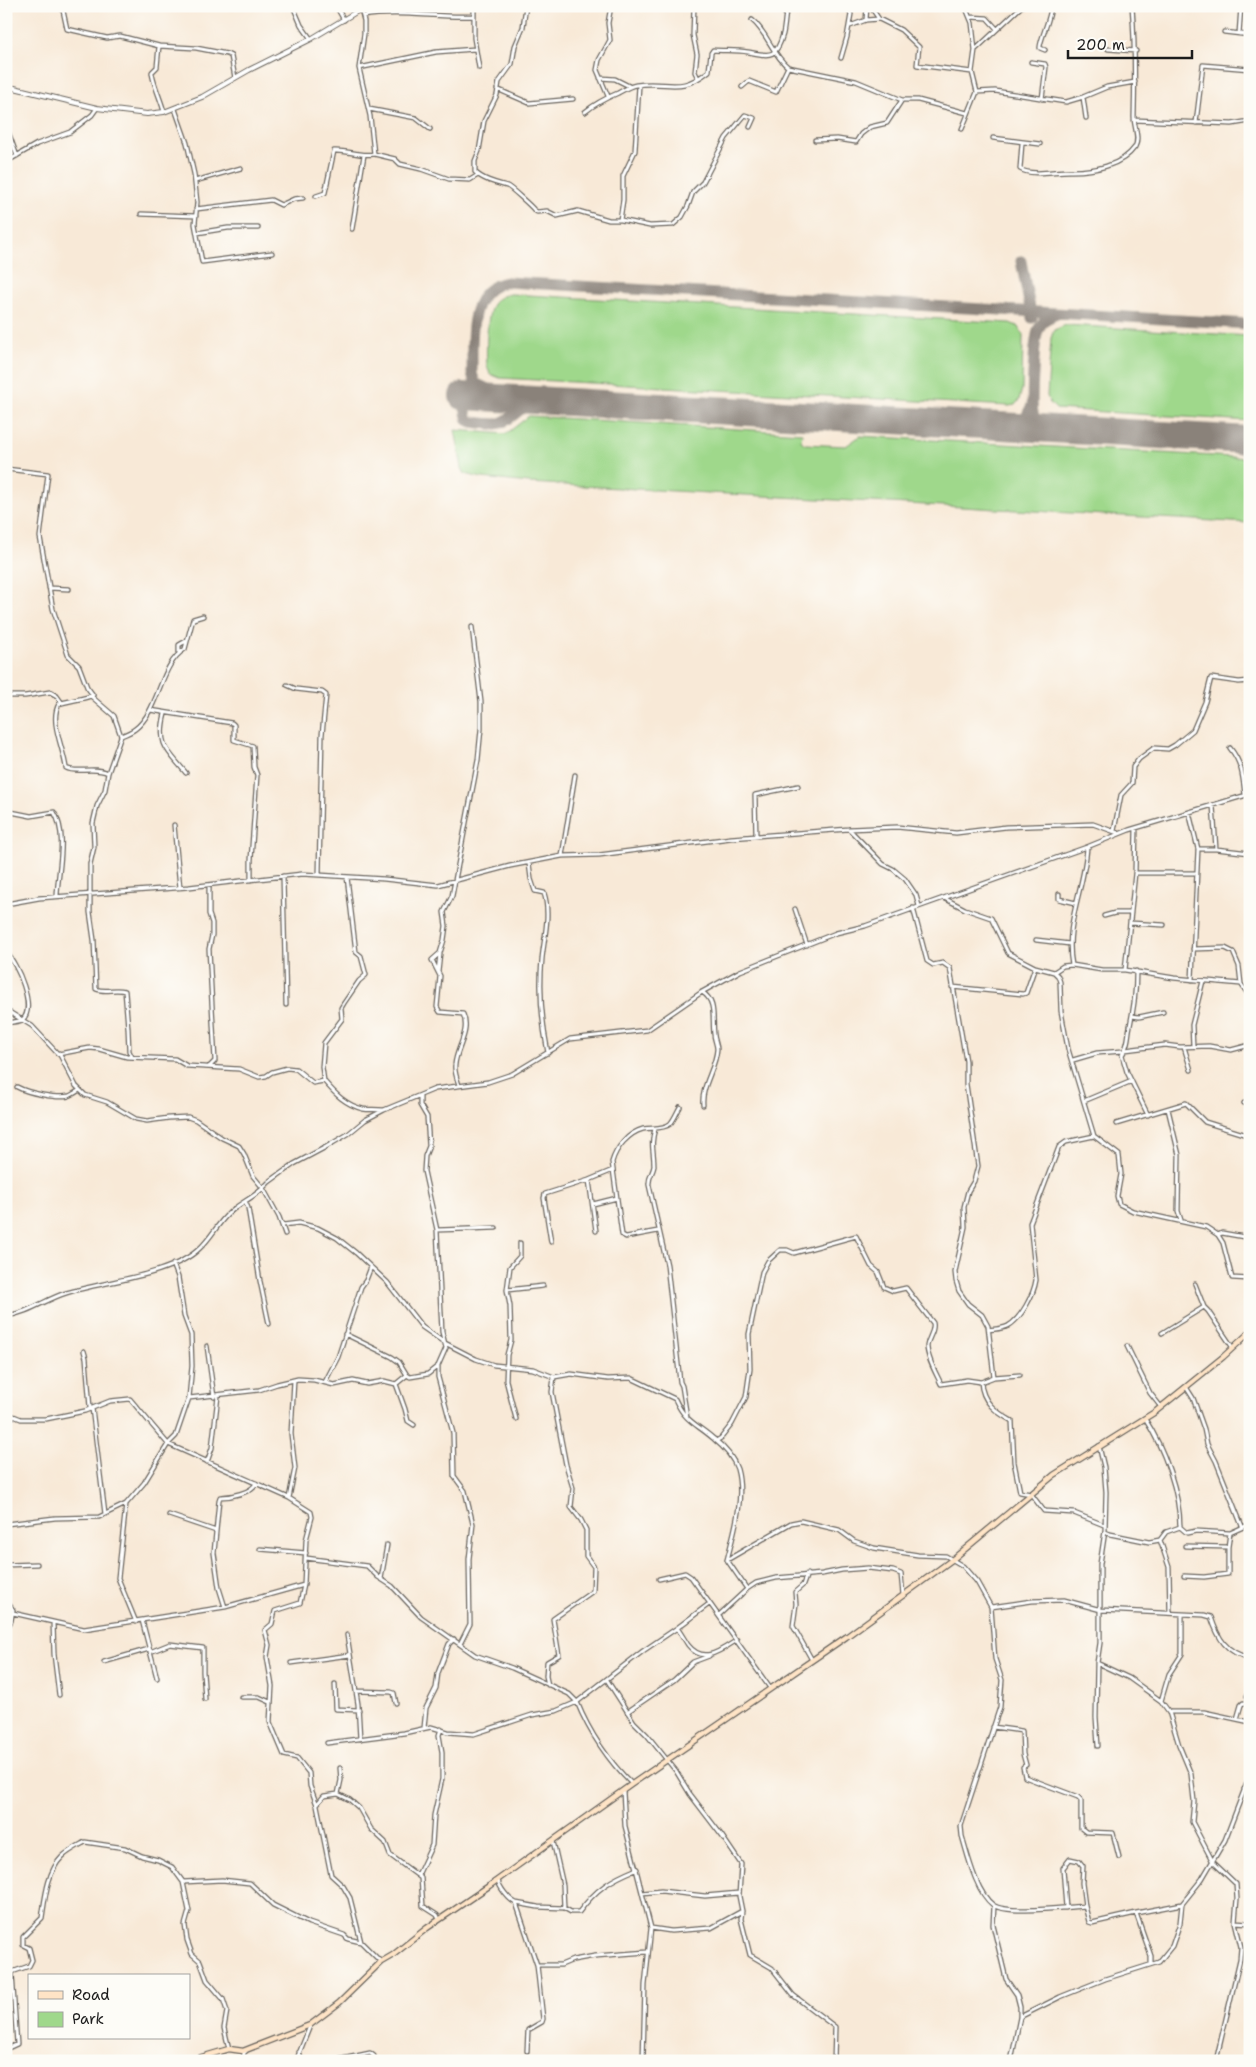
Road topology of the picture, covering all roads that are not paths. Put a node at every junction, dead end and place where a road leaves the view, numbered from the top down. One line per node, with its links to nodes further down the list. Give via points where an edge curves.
1 (62, 6): 31 (street, via 67,29 107,38 120,36)
2 (293, 6): 30 (street)
3 (336, 6): 22 (street)
4 (366, 6): 17 (street)
5 (474, 6): 19 (street)
6 (526, 6): 53 (street, via 512,64 499,82)
7 (611, 6): 46 (street, via 610,40 597,70)
8 (694, 6): 47 (street, via 693,35 698,54 695,72)
9 (787, 6): 37 (street, via 782,35)
10 (845, 6): 25 (street, via 851,14)
11 (869, 6): 21 (street); 24 (street)
12 (965, 6): 20 (street)
13 (1022, 6): 26 (street)
14 (1051, 6): 35 (street, via 1040,43 1040,48)
15 (1132, 6): 36 (street)
16 (1241, 6): 28 (street)
17 (361, 9): 18 (street); 22 (street)
18 (363, 16): 19 (street); 40 (street)
19 (474, 16): 32 (street)
20 (970, 17): 26 (street, via 987,18); 34 (street)
21 (879, 19): 24 (street); 44 (street, via 901,30 919,47 917,65)
22 (344, 20): 30 (street)
23 (752, 20): 37 (street)
24 (866, 20): 25 (street)
25 (849, 26): 38 (street)
26 (997, 29): 34 (street)
27 (1224, 32): 28 (street)
28 (1239, 34): 29 (street)
29 (1250, 35)
30 (311, 39): 45 (street)
31 (159, 46): 45 (street, via 227,54 231,56); 63 (street, via 158,67 152,76)
32 (475, 49): 40 (street, via 436,52); 41 (street)
33 (1108, 49): 36 (street)
34 (975, 50): 44 (street)
35 (1045, 50)
36 (1136, 51): 48 (street)
37 (774, 52): 42 (street); 47 (street, via 760,56 713,50 709,71)
38 (841, 58)
39 (1031, 62): 58 (street, via 1045,64 1046,67)
40 (359, 68): 62 (street)
41 (479, 68)
42 (788, 68): 52 (street, via 776,92 749,81); 59 (street, via 850,80)
43 (1250, 69): 69 (street, via 1203,65)
44 (972, 72): 54 (street)
45 (235, 78): 61 (street, via 202,98)
46 (600, 78): 51 (street, via 615,79); 55 (street)
47 (698, 78): 49 (street, via 682,86)
48 (1135, 82): 56 (street, via 1107,87); 67 (street)
49 (639, 85): 51 (street); 90 (street, via 635,151 623,176)
50 (6, 86): 60 (street)
51 (630, 86): 55 (street)
52 (742, 88)
53 (498, 89): 57 (street, via 530,103); 83 (street, via 484,121 480,151 475,161 474,172)
54 (977, 92): 58 (street, via 995,91); 65 (street)
55 (608, 96): 64 (street)
56 (1083, 97): 58 (street, via 1066,102); 66 (street)
57 (573, 99)
58 (1042, 99)
59 (902, 100): 65 (street, via 918,100); 75 (street, via 887,123 870,127 856,142)
60 (97, 108): 63 (street, via 147,114); 80 (street, via 70,132 37,144)
61 (175, 109): 63 (street); 84 (street)
62 (369, 109): 72 (street, via 416,118); 78 (street)
63 (164, 112)
64 (585, 112)
65 (967, 113): 73 (street)
66 (1086, 118)
67 (1134, 120): 69 (street); 76 (street, via 1136,145 1121,158 1098,169 1024,172 1020,169)
68 (1250, 121): 69 (street)
69 (1196, 123)
70 (6, 126): 80 (street)
71 (750, 127): 90 (street, via 754,118 745,115 730,133 703,182 692,192 682,217 673,225 650,226)
72 (430, 128)
73 (962, 129)
74 (993, 138): 76 (street)
75 (815, 140)
76 (1022, 143): 77 (street)
77 (1040, 144)
78 (374, 154): 79 (street); 83 (street, via 449,179 470,180)
79 (364, 155): 85 (street, via 334,151 325,193); 92 (street)
80 (17, 156): 81 (street)
81 (6, 162)
82 (241, 168): 84 (street)
83 (478, 175): 90 (street, via 510,188 537,212 547,211 561,216 578,211)
84 (195, 181): 87 (street)
85 (316, 196)
86 (303, 198): 87 (street, via 281,205 271,200)
87 (196, 209): 89 (street)
88 (141, 214): 89 (street)
89 (196, 216): 93 (street)
90 (620, 220)
91 (258, 228): 93 (street)
92 (352, 229)
93 (197, 233): 94 (street, via 202,262)
94 (272, 254)
95 (6, 469): 96 (street, via 48,474 40,537)
96 (50, 588): 97 (street); 105 (street, via 53,609 68,655 79,666)
97 (69, 589)
98 (203, 616): 100 (street, via 193,619)
99 (472, 627): 138 (street, via 482,702 481,729)
100 (186, 641): 101 (street, via 185,649); 101 (street, via 179,645)
101 (179, 653): 107 (street)
102 (1250, 681): 123 (street, via 1211,678 1193,730 1168,749 1154,748 1136,762 1132,784 1121,795)
103 (287, 685): 134 (street, via 296,690 322,692 326,696)
104 (6, 696): 106 (street, via 50,692)
105 (92, 697): 106 (street); 109 (street, via 114,716)
106 (62, 703): 111 (street, via 58,704 55,713 66,768)
107 (150, 710): 108 (street); 109 (street, via 136,729)
108 (165, 714): 112 (street, via 163,744); 137 (street, via 232,723 234,740 254,748 257,774)
109 (121, 736): 111 (street)
110 (1230, 748): 116 (street, via 1241,766)
111 (108, 773): 141 (street, via 93,823)
112 (186, 773)
113 (575, 775): 130 (street)
114 (798, 786): 125 (street, via 755,795)
115 (1250, 794): 116 (street)
116 (1245, 795): 117 (street)
117 (1213, 805): 119 (street); 128 (street)
118 (6, 811): 143 (street, via 31,816 54,812 57,816 62,831)
119 (1189, 812): 122 (street); 127 (street)
120 (174, 824): 140 (street)
121 (849, 828): 123 (street, via 897,827 956,833 1006,827 1093,824); 125 (street); 147 (street, via 883,864 905,880 916,895)
122 (1136, 828): 124 (street); 132 (street)
123 (1114, 831): 124 (street)
124 (1119, 834): 126 (street)
125 (756, 836): 130 (street, via 598,855)
126 (1087, 847): 144 (street); 145 (street, via 1086,869)
127 (1198, 849): 128 (street); 133 (street)
128 (1216, 849): 129 (street)
129 (1250, 853)
130 (562, 856): 131 (street)
131 (529, 863): 138 (street); 183 (street, via 535,891 544,893 546,899 542,970)
132 (1135, 873): 133 (street); 150 (street)
133 (1197, 873): 157 (street)
134 (320, 875): 135 (street); 136 (street)
135 (284, 876): 137 (street); 172 (street)
136 (347, 877): 138 (street, via 438,885); 188 (street, via 356,952 361,956 366,975 344,1003 342,1018 324,1043)
137 (251, 880): 139 (street)
138 (455, 880): 158 (street, via 444,912 446,926)
139 (209, 884): 140 (street); 186 (street, via 215,1060)
140 (180, 888): 141 (street)
141 (91, 894): 143 (street); 184 (street, via 96,989 124,992)
142 (1059, 894): 145 (street, via 1060,900)
143 (57, 896): 146 (street)
144 (943, 897): 147 (street); 161 (street, via 964,909 991,918 1008,953)
145 (1076, 903): 155 (street)
146 (6, 904)
147 (919, 906): 148 (street)
148 (913, 908): 156 (street); 169 (street, via 927,961 933,965 948,965)
149 (794, 909): 156 (street)
150 (1131, 913): 151 (street); 152 (street)
151 (1104, 916)
152 (1130, 923): 153 (street); 162 (street)
153 (1164, 925)
154 (1036, 940): 155 (street)
155 (1070, 944): 160 (street)
156 (807, 945): 170 (street, via 740,971)
157 (1192, 949): 166 (street); 168 (street, via 1230,949 1239,966)
158 (440, 953): 164 (street); 164 (street, via 432,960)
159 (6, 954): 176 (street, via 27,992 26,1013)
160 (1072, 965): 162 (street); 165 (street, via 1062,966)
161 (1035, 967): 165 (street); 169 (street, via 1023,994)
162 (1125, 970): 163 (street)
163 (1136, 971): 166 (street); 175 (street)
164 (438, 972): 190 (street, via 437,1007 440,1012 463,1014 466,1020 454,1066)
165 (1054, 972): 185 (street, via 1060,982 1061,1011)
166 (1192, 980): 167 (street)
167 (1203, 981): 168 (street); 179 (street, via 1192,1026)
168 (1241, 984): 171 (street)
169 (952, 987): 232 (street, via 966,1061 966,1092 978,1166 964,1207 965,1227 955,1272 959,1291 982,1315)
170 (702, 992): 183 (street, via 648,1030 570,1039); 196 (street, via 710,999 714,1012 713,1032 717,1049 702,1096)
171 (1249, 995)
172 (286, 1004)
173 (6, 1010): 176 (street)
174 (1164, 1012): 175 (street)
175 (1132, 1016): 181 (street)
176 (22, 1020): 177 (street); 182 (street)
177 (6, 1023)
178 (1250, 1045): 179 (street, via 1231,1050)
179 (1193, 1046): 180 (street)
180 (1184, 1047): 181 (street, via 1165,1045); 187 (street)
181 (1124, 1050): 185 (street); 189 (street, via 1124,1063)
182 (59, 1053): 184 (street, via 90,1048); 192 (street)
183 (548, 1053): 190 (street, via 512,1074 488,1082)
184 (132, 1057): 186 (street, via 165,1057 187,1066)
185 (1073, 1060): 194 (street)
186 (209, 1067): 188 (street, via 239,1069 259,1077 287,1068 296,1069 313,1083)
187 (1191, 1070)
188 (324, 1081): 200 (street, via 339,1098 362,1108)
189 (1132, 1081): 194 (street); 201 (street)
190 (459, 1084): 193 (street)
191 (17, 1086): 192 (street, via 27,1092 57,1096 68,1096)
192 (80, 1090): 208 (street, via 136,1120 188,1117 196,1120 239,1146 253,1176)
193 (420, 1096): 200 (street); 215 (street, via 420,1105 427,1117 429,1146 424,1171)
194 (1084, 1101): 204 (street)
195 (1244, 1103): 198 (street)
196 (703, 1105)
197 (680, 1106): 203 (street, via 670,1124)
198 (1250, 1106)
199 (1168, 1109): 201 (street); 205 (street, via 1187,1103 1205,1122); 212 (street, via 1179,1156)
200 (384, 1110): 208 (street, via 294,1164)
201 (1148, 1115): 202 (street)
202 (1116, 1124)
203 (655, 1129): 206 (street, via 642,1129 621,1144 615,1150); 216 (street, via 653,1169 648,1179)
204 (1094, 1136): 212 (street, via 1119,1156 1119,1204); 232 (street, via 1066,1142 1059,1147 1030,1224 1036,1280 1034,1289 1010,1326)
205 (1250, 1136)
206 (613, 1170): 207 (street); 209 (street)
207 (589, 1180): 211 (street); 221 (street, via 544,1196)
208 (263, 1188): 210 (street); 213 (street)
209 (617, 1198): 211 (street); 216 (street, via 622,1235)
210 (246, 1202): 223 (street, via 228,1214 201,1248); 231 (street)
211 (593, 1204): 217 (street)
212 (1180, 1220): 219 (street)
213 (283, 1225): 218 (street); 224 (street, via 299,1223 318,1228 337,1238)
214 (496, 1228): 215 (street)
215 (436, 1230): 236 (street)
216 (658, 1231): 257 (street, via 667,1265)
217 (596, 1232)
218 (285, 1234)
219 (1218, 1234): 220 (street); 225 (street, via 1232,1278)
220 (1250, 1238)
221 (552, 1242)
222 (520, 1243): 228 (street, via 520,1256 510,1268)
223 (174, 1264): 230 (street, via 63,1294 23,1313); 253 (street, via 191,1335)
224 (371, 1267): 235 (street, via 360,1287); 236 (street, via 394,1290 422,1327)
225 (1250, 1279)
226 (1195, 1284): 229 (street)
227 (543, 1286): 228 (street)
228 (507, 1290): 242 (street, via 511,1340)
229 (1204, 1307): 234 (street); 239 (street)
230 (6, 1316)
231 (270, 1324)
232 (989, 1330): 246 (street)
233 (1250, 1332): 239 (main road)
234 (1162, 1333)
235 (345, 1334): 243 (street, via 392,1357); 248 (street)
236 (445, 1343): 241 (street, via 445,1352); 242 (street, via 476,1359)
237 (207, 1346): 252 (street)
238 (1127, 1346): 255 (street, via 1150,1394)
239 (1232, 1348): 251 (main road)
240 (84, 1351): 254 (street)
241 (438, 1366): 243 (street, via 428,1374); 316 (street, via 453,1433 454,1476 466,1492 473,1524 470,1624)
242 (506, 1366): 245 (street, via 533,1369); 258 (street, via 508,1392)
243 (407, 1375): 250 (street)
244 (1020, 1375): 246 (street)
245 (554, 1377): 257 (street, via 571,1374 638,1380 675,1399); 328 (street, via 552,1392 573,1488 571,1506 586,1530 586,1556 594,1567 595,1585 593,1591 553,1618 559,1655 547,1662)
246 (994, 1377): 249 (street)
247 (294, 1380): 248 (street); 252 (street, via 259,1390); 268 (street, via 291,1434 295,1468)
248 (325, 1382): 250 (street, via 334,1385 384,1381)
249 (981, 1382): 261 (street, via 967,1380 941,1384 927,1345 934,1329 933,1323 906,1288 893,1291 884,1287 856,1236 794,1253 780,1250 765,1266 760,1280 749,1334 750,1370 746,1397 732,1424); 266 (street, via 990,1407 1012,1421 1014,1462)
250 (396, 1384): 260 (street, via 408,1421)
251 (1186, 1387): 255 (main road); 276 (street)
252 (216, 1396): 253 (street); 264 (street, via 214,1439)
253 (189, 1398): 262 (street, via 176,1436)
254 (91, 1408): 256 (street, via 46,1418 21,1419); 262 (street, via 110,1400 130,1399); 271 (street)
255 (1161, 1408): 259 (main road)
256 (6, 1413)
257 (687, 1418): 261 (street)
258 (516, 1419)
259 (1145, 1419): 263 (main road); 277 (street, via 1156,1435 1175,1485)
260 (414, 1425)
261 (716, 1440): 289 (street, via 737,1470 736,1523)
262 (168, 1444): 264 (street); 270 (street, via 144,1483)
263 (1099, 1446): 267 (main road); 275 (street, via 1106,1492)
264 (207, 1462): 265 (street)
265 (256, 1483): 268 (street); 278 (street, via 254,1488 219,1498)
266 (1020, 1492): 267 (street); 269 (street)
267 (1031, 1494): 269 (main road); 275 (street, via 1044,1511 1074,1513)
268 (290, 1498): 286 (street, via 311,1512)
269 (1025, 1499): 288 (main road)
270 (126, 1504): 271 (street); 310 (street, via 118,1578)
271 (105, 1514): 273 (street)
272 (169, 1515): 278 (street)
273 (6, 1524)
274 (1250, 1524): 276 (street)
275 (1104, 1525): 279 (street)
276 (1242, 1526): 280 (street)
277 (1180, 1527): 280 (street, via 1187,1532); 281 (street, via 1166,1532)
278 (216, 1531): 301 (street, via 214,1558)
279 (1105, 1531): 281 (street, via 1149,1542); 303 (street, via 1100,1564)
280 (1230, 1532): 284 (street)
281 (1160, 1540): 305 (street, via 1169,1567)
282 (387, 1545): 294 (street)
283 (1185, 1546): 284 (street)
284 (1228, 1547): 293 (street, via 1228,1574)
285 (260, 1549): 286 (street)
286 (306, 1553): 287 (street)
287 (306, 1558): 294 (street, via 367,1566); 296 (street)
288 (953, 1559): 289 (street, via 874,1548 854,1541 838,1530 801,1521 791,1523); 298 (main road); 302 (street, via 977,1582)
289 (727, 1560): 297 (street)
290 (37, 1564): 291 (street)
291 (6, 1565)
292 (806, 1574): 297 (street, via 756,1583); 298 (street, via 861,1568 893,1571 901,1574); 321 (street, via 803,1585 795,1592 793,1626)
293 (1184, 1576)
294 (381, 1579): 314 (street, via 392,1586 421,1617)
295 (659, 1579): 299 (street, via 685,1573)
296 (304, 1585): 301 (street); 337 (street, via 300,1603 275,1611 272,1624 266,1630 270,1645)
297 (747, 1589): 307 (street)
298 (903, 1594): 321 (main road)
299 (709, 1604): 307 (street); 311 (street)
300 (6, 1606): 304 (street, via 12,1608)
301 (225, 1607): 308 (street)
302 (991, 1607): 303 (street, via 1064,1600); 346 (street, via 995,1659 1002,1680 1000,1707)
303 (1100, 1610): 305 (street); 323 (street)
304 (13, 1613): 309 (street); 312 (street)
305 (1170, 1613): 306 (street)
306 (1182, 1614): 320 (street, via 1210,1617 1218,1636 1232,1652); 336 (street, via 1182,1654 1169,1674)
307 (719, 1615): 315 (street)
308 (142, 1620): 310 (street); 317 (street)
309 (53, 1622): 310 (street, via 84,1629); 332 (street)
310 (136, 1622)
311 (677, 1628): 319 (street, via 690,1647); 326 (street)
312 (6, 1630)
313 (347, 1635): 318 (street)
314 (454, 1639): 316 (street); 347 (street, via 449,1644 436,1688 426,1708)
315 (736, 1640): 319 (street); 329 (street)
316 (460, 1644): 328 (street, via 486,1660 501,1662)
317 (149, 1651): 322 (street); 325 (street); 335 (street, via 170,1644 203,1648)
318 (350, 1654): 324 (street); 331 (street)
319 (709, 1656): 342 (street, via 693,1662 674,1680)
320 (1250, 1658)
321 (812, 1660): 329 (main road)
322 (104, 1662)
323 (1097, 1662): 336 (street, via 1129,1678); 351 (street)
324 (291, 1663)
325 (157, 1678)
326 (606, 1680): 338 (street); 342 (street)
327 (335, 1684): 341 (street, via 336,1709)
328 (548, 1685): 338 (street, via 569,1694)
329 (770, 1688): 352 (main road)
330 (1250, 1690): 333 (street)
331 (356, 1691): 339 (street, via 391,1692); 341 (street)
332 (59, 1695)
333 (1247, 1696)
334 (241, 1697): 337 (street, via 259,1697)
335 (205, 1699)
336 (1161, 1701): 343 (street)
337 (270, 1702): 360 (street, via 270,1722 278,1744 284,1755 296,1758 309,1773)
338 (577, 1702): 348 (street, via 474,1734); 355 (street, via 603,1749)
339 (396, 1703)
340 (1250, 1704): 344 (street, via 1243,1702 1240,1705)
341 (358, 1710): 349 (street)
342 (627, 1712): 352 (street)
343 (1169, 1712): 344 (street, via 1204,1712); 363 (street, via 1192,1774 1192,1822)
344 (1237, 1718): 345 (street)
345 (1250, 1722)
346 (993, 1727): 362 (street, via 1022,1731 1025,1777 1078,1797 1081,1800 1081,1828 1086,1832 1114,1833); 372 (street, via 961,1826 964,1844 982,1892)
347 (424, 1728): 348 (street); 349 (street)
348 (441, 1729): 365 (street, via 442,1779 434,1814 432,1845)
349 (360, 1739): 350 (street)
350 (327, 1743)
351 (1098, 1746)
352 (667, 1761): 355 (main road); 369 (street, via 741,1864)
353 (340, 1768): 359 (street)
354 (1250, 1775): 356 (street)
355 (632, 1784): 357 (main road)
356 (1244, 1789): 358 (street); 363 (street, via 1225,1840)
357 (623, 1791): 361 (main road); 364 (street, via 625,1826)
358 (1250, 1792)
359 (338, 1794): 360 (street, via 324,1796); 365 (street, via 359,1808 371,1829 382,1837 390,1855)
360 (317, 1805): 382 (street, via 332,1875 350,1898)
361 (553, 1841): 366 (main road); 374 (street, via 563,1885)
362 (1119, 1857)
363 (1212, 1862): 371 (street); 379 (street, via 1236,1884)
364 (637, 1868): 368 (street); 374 (street, via 590,1896 579,1912)
365 (418, 1875): 378 (street, via 423,1906)
366 (498, 1880): 370 (street, via 499,1888); 378 (main road)
367 (183, 1882): 382 (street, via 222,1880 250,1883 273,1904 293,1915); 390 (street, via 172,1867 125,1848 85,1842 62,1857 49,1884 42,1918 24,1937 23,1945 29,1948 32,1960 29,1966 12,1972 17,2044); 391 (street, via 189,1911 185,1926 187,1940 192,1954 200,1960 207,1980 224,1999 227,2011 224,2028)
368 (642, 1893): 369 (street, via 661,1891 705,1896); 381 (street)
369 (740, 1893): 376 (street)
370 (516, 1904): 374 (street); 386 (street)
371 (1182, 1904): 377 (street); 385 (street, via 1172,1946 1159,1962)
372 (994, 1906): 375 (street, via 1040,1910); 387 (street, via 993,1925 1006,1979 1017,1996)
373 (1084, 1906): 375 (street); 375 (street, via 1083,1866 1070,1859 1063,1868); 377 (street, via 1092,1923)
374 (564, 1908)
375 (1066, 1908)
376 (742, 1911): 381 (street, via 711,1928 671,1931); 402 (street, via 742,1930 750,1955 772,1968 793,1995 835,2027)
377 (1136, 1913): 385 (street)
378 (439, 1919): 384 (main road)
379 (1235, 1922): 380 (street); 404 (street, via 1241,1947 1240,1959)
380 (1250, 1923)
381 (651, 1928): 383 (street)
382 (361, 1942): 384 (street)
383 (647, 1952): 386 (street, via 581,1959 561,1965); 401 (street)
384 (381, 1962): 388 (main road, via 339,2003)
385 (1151, 1963): 387 (street, via 1069,1993)
386 (537, 1965): 392 (street, via 543,2019 538,2026 528,2030)
387 (1020, 2017): 403 (street)
388 (310, 2025): 389 (main road); 393 (street)
389 (251, 2048): 391 (main road, via 243,2051); 396 (street, via 244,2053)
390 (6, 2049)
391 (229, 2049): 395 (main road)
392 (527, 2051)
393 (299, 2052): 397 (street); 398 (street)
394 (337, 2060): 399 (street); 400 (street, via 370,2053)
395 (188, 2061)
396 (243, 2061)
397 (296, 2061)
398 (302, 2061)
399 (332, 2061)
400 (374, 2061)
401 (643, 2061)
402 (834, 2061)
403 (1011, 2061)
404 (1216, 2061)

